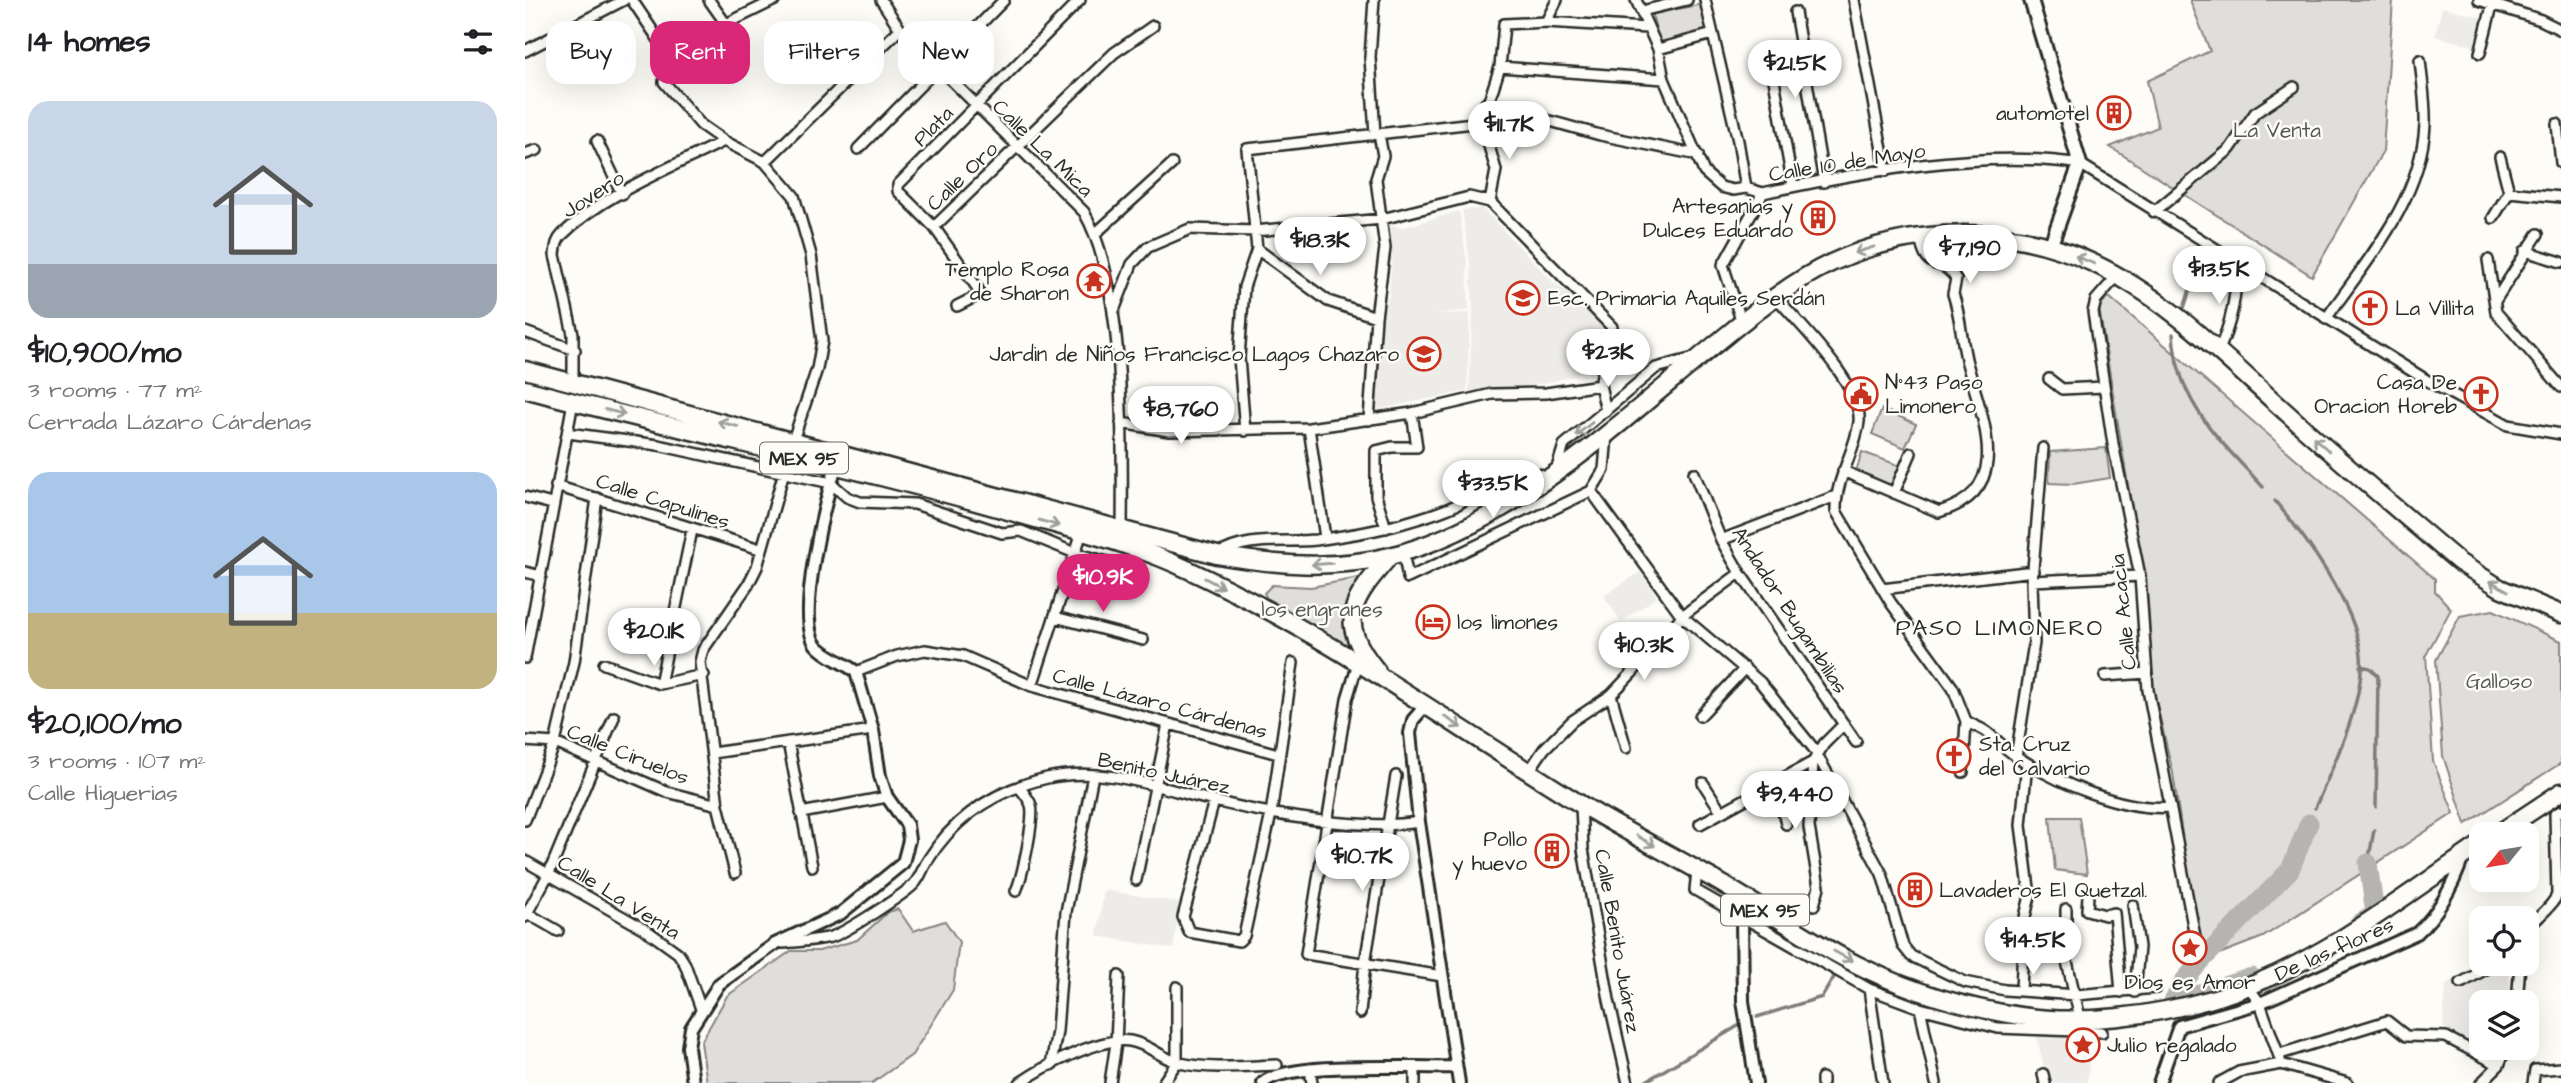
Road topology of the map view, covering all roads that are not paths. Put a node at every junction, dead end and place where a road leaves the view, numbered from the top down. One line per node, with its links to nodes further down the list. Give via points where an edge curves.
1 (624, 0): 28 (street)
2 (632, 0): 43 (street, via 669,55 664,82 701,125)
3 (709, 0): 4 (street, via 726,24)
4 (775, 0)
5 (881, 0): 21 (street, Calle La Mica)
6 (1003, 0): 19 (street)
7 (1080, 0): 38 (street, Plata)
8 (1374, 0): 41 (street, via 1370,57)
9 (1557, 0): 20 (street)
10 (1636, 0): 17 (street)
11 (1687, 0): 17 (street)
12 (1705, 0): 26 (street)
13 (1854, 0): 54 (street)
14 (2031, 0): 53 (main road)
15 (2479, 0): 16 (street)
16 (2492, 2): 24 (street); 29 (street)
17 (1642, 11): 23 (street)
18 (1795, 12): 55 (street)
19 (982, 21)
20 (1546, 22): 23 (street); 31 (street, via 1504,24)
21 (898, 26)
22 (1153, 26): 44 (street, Calle Oro, via 1114,53)
23 (1647, 28): 27 (street)
24 (2561, 30)
25 (898, 31): 50 (street)
26 (1713, 34): 27 (street); 57 (street)
27 (1658, 49): 32 (street)
28 (525, 51)
29 (2480, 53)
30 (2420, 60): 83 (street, via 2425,124 2411,189)
31 (1500, 67): 32 (street); 37 (street)
32 (1664, 79): 48 (street)
33 (1774, 80): 56 (street)
34 (920, 84): 45 (street)
35 (953, 84): 38 (street, Calle La Mica)
36 (2294, 87): 63 (street, via 2255,113 2230,149)
37 (1486, 103): 39 (street); 48 (street, via 1601,135)
38 (976, 107): 44 (street, Calle La Mica); 66 (street, Plata, via 898,188)
39 (1482, 122): 41 (street); 62 (street, via 1496,170)
40 (2557, 124): 51 (street)
41 (1377, 134): 65 (street, via 1383,156 1376,179); 67 (street, via 1247,149)
42 (597, 141): 60 (street)
43 (724, 141): 50 (street); 60 (street, Jovero)
44 (1019, 146): 66 (street, Calle Oro); 68 (street, Calle La Mica, via 1084,212)
45 (858, 149)
46 (537, 150): 47 (street)
47 (525, 154)
48 (1698, 155): 57 (street, via 1712,181 1733,190)
49 (2500, 157): 58 (street)
50 (765, 162): 106 (street, via 794,196 811,255 822,341)
51 (2561, 163)
52 (1172, 164): 68 (street)
53 (2080, 164): 54 (street, Calle 10 de Mayo, via 2000,158); 63 (street); 71 (main road)
54 (1886, 171): 55 (street, Calle 10 de Mayo)
55 (1824, 182): 56 (street, Calle 10 de Mayo)
56 (1793, 186): 59 (street, Calle 10 de Mayo)
57 (1746, 188): 59 (street)
58 (2509, 192): 61 (street); 64 (street)
59 (1762, 193): 84 (street, Calle 10 de Mayo, via 1723,265)
60 (622, 194): 86 (street, Jovero, via 562,234 556,243)
61 (2561, 197)
62 (1490, 202): 65 (street, via 1469,197); 92 (street, via 1612,327)
63 (2154, 212): 76 (street)
64 (2493, 218)
65 (1382, 219): 67 (street); 82 (street, via 1385,248)
66 (934, 228): 80 (street, via 978,289 979,296)
67 (1255, 230): 72 (street); 81 (street, via 1190,229 1148,247 1132,264)
68 (1096, 233): 81 (street, Calle La Mica)
69 (2539, 234): 73 (street)
70 (1920, 236): 71 (highway, MEX 95, via 1974,234); 78 (highway, MEX 95, one-way to 78, via 1859,251); 117 (street, via 1924,256 1931,264 1952,271 1956,279 1953,294 1987,447 1987,470 1977,492 1939,512)
71 (2050, 247): 77 (highway, MEX 95, one-way to 71)
72 (1258, 249): 82 (street, via 1328,301); 102 (street, via 1243,299 1239,390)
73 (2525, 251): 75 (street); 79 (street)
74 (2488, 260): 79 (street)
75 (2561, 262)
76 (2237, 264): 83 (street); 87 (street, via 2236,301)
77 (2118, 275): 87 (highway, MEX 95, via 2159,302); 93 (street, Calle Acacia, via 2096,300 2094,312)
78 (1776, 297): 84 (highway, MEX 95); 110 (street, via 1857,402 1859,420)
79 (2495, 301): 94 (street, via 2496,312 2507,327)
80 (957, 306)
81 (1112, 315): 100 (street, Calle La Mica)
82 (1376, 317): 99 (street)
83 (2326, 319): 104 (street, via 2508,425)
84 (1742, 323): 88 (highway, MEX 95)
85 (525, 332): 86 (street)
86 (575, 350): 91 (street, Jovero)
87 (2218, 352): 139 (highway, MEX 95, one-way to 87, via 2500,588 2459,562)
88 (1702, 356): 97 (street, via 1656,368); 105 (highway, MEX 95)
89 (525, 370): 91 (highway, MEX 95)
90 (2049, 379): 93 (street, via 2062,389)
91 (573, 384): 106 (highway, MEX 95, one-way to 91)
92 (1599, 385): 97 (street); 98 (street, via 1493,394)
93 (2104, 387): 137 (street, Calle Acacia)
94 (2561, 387)
95 (525, 389): 96 (highway, MEX 95)
96 (573, 402): 103 (street); 106 (highway, MEX 95, one-way to 106)
97 (1606, 411): 112 (street, one-way to 112, via 1565,445)
98 (1412, 413): 99 (street); 122 (street, via 1417,447 1376,452 1376,496)
99 (1369, 420): 101 (street)
100 (1121, 423): 102 (street, via 1168,431); 123 (street, Calle La Mica)
101 (1309, 428): 102 (street); 126 (street)
102 (1245, 431)
103 (568, 433): 111 (street, via 658,445); 115 (street)
104 (2561, 434)
105 (1607, 435): 112 (highway, MEX 95); 116 (street, via 1604,470)
106 (791, 447): 109 (highway, MEX 95); 111 (street); 123 (highway, MEX 95)
107 (2043, 448): 136 (street)
108 (1911, 453): 117 (street)
109 (836, 466): 114 (street); 125 (highway, MEX 95, one-way to 125)
110 (1843, 471): 117 (street); 118 (street)
111 (785, 472): 114 (street); 128 (street)
112 (1552, 473): 122 (street, via 1508,474 1455,505); 130 (highway, MEX 95, via 1462,528)
113 (1694, 473): 127 (street, Andador Bugambilias)
114 (831, 483): 129 (street, via 860,502 915,504 1002,533 1021,531); 149 (street, via 810,578 810,631 815,644)
115 (556, 486): 120 (street, Calle Capulines); 121 (street)
116 (1591, 491): 130 (street, via 1408,578); 140 (street)
117 (1894, 494)
118 (1836, 496): 127 (street); 138 (street, via 1842,524)
119 (525, 497): 121 (street)
120 (597, 498): 124 (street, Calle Capulines); 167 (street, via 575,662)
121 (552, 504): 135 (street)
122 (1386, 528): 126 (street)
123 (1122, 529): 131 (highway, MEX 95)
124 (692, 530): 128 (street, Calle Capulines); 154 (street)
125 (1082, 532): 129 (street, Calle Lázaro Cárdenas); 146 (highway, MEX 95, one-way to 146, via 1192,571)
126 (1325, 538): 131 (street, via 1257,542 1227,548)
127 (1721, 540): 134 (street, Andador Bugambilias)
128 (760, 548): 151 (street, via 748,585 703,650)
129 (1075, 553): 132 (street); 141 (street, Calle Lázaro Cárdenas)
130 (1397, 554): 131 (highway, MEX 95, one-way to 131, via 1294,566); 153 (highway, via 1363,587 1353,612 1359,644)
131 (1217, 555)
132 (1133, 569)
133 (525, 572): 135 (street)
134 (1740, 573): 140 (street); 162 (street, Andador Bugambilias)
135 (541, 576): 142 (street)
136 (2033, 576): 137 (street); 138 (street); 171 (street, via 2034,643)
137 (2140, 576): 150 (street, Calle Acacia)
138 (1882, 589): 160 (street, via 1940,667)
139 (2561, 614)
140 (1682, 616): 148 (street); 156 (street)
141 (1055, 617): 143 (street); 155 (street, Calle Lázaro Cárdenas)
142 (528, 636): 144 (street)
143 (1143, 640)
144 (525, 658)
145 (1293, 663): 170 (street)
146 (1358, 663): 153 (highway, MEX 95); 193 (street, via 1347,699)
147 (604, 664): 154 (street)
148 (1745, 668): 158 (street); 172 (street)
149 (856, 672): 155 (street, Calle Lázaro Cárdenas, via 925,650 963,656); 163 (street)
150 (2147, 673): 152 (street); 188 (street, Calle Acacia)
151 (704, 675): 154 (street); 169 (street)
152 (2105, 676)
153 (1383, 677): 157 (highway, MEX 95)
154 (660, 684)
155 (1032, 686): 161 (street, Calle Lázaro Cárdenas)
156 (1611, 695): 168 (street); 175 (street, via 1572,721)
157 (1426, 705): 175 (highway, MEX 95, one-way to 175); 195 (street, via 1413,720 1410,733)
158 (1700, 716)
159 (614, 717): 173 (street)
160 (1966, 721): 171 (street); 176 (street)
161 (1168, 724): 170 (street, Calle Lázaro Cárdenas); 181 (street)
162 (1844, 724): 166 (street, Andador Bugambilias); 172 (street)
163 (873, 730): 165 (street); 184 (street)
164 (525, 741): 167 (street, Calle Ciruelos)
165 (788, 742): 169 (street); 191 (street)
166 (1856, 742)
167 (555, 743): 173 (street, Calle Ciruelos); 194 (street)
168 (1626, 748)
169 (712, 754): 187 (street)
170 (1279, 754): 192 (street)
171 (2016, 757): 174 (street)
172 (1815, 758): 179 (street); 211 (street, via 1809,820 1819,887); 229 (street, via 1882,874 1903,946 1911,956 1965,982)
173 (594, 762): 187 (street, Calle Ciruelos, via 667,792); 205 (street)
174 (2027, 763): 188 (street, via 2119,804); 229 (street, via 2021,825 2030,896 2024,921)
175 (1529, 771): 186 (highway, MEX 95)
176 (1963, 772)
177 (1093, 775): 181 (street, Benito Juárez); 182 (street, Benito Juárez, via 1048,778); 243 (street, via 1066,912)
178 (1396, 776): 199 (street)
179 (1776, 782): 189 (street); 198 (street)
180 (1703, 783): 189 (street)
181 (1154, 785): 185 (street, Benito Juárez); 207 (street)
182 (1019, 787): 208 (street, via 1031,805 1032,818 1024,874); 218 (street, Benito Juárez, via 968,811 911,887 844,932 830,938)
183 (2561, 792): 196 (highway)
184 (887, 797): 191 (street); 218 (street, via 907,824 909,839 903,863 840,914)
185 (1214, 801): 192 (street, Benito Juárez); 192 (street, via 1185,904 1183,917 1189,932 1239,941 1244,936)
186 (1581, 804): 204 (highway, MEX 95, one-way to 204); 258 (street, Calle Benito Juárez, via 1583,849)
187 (718, 805): 206 (street)
188 (2170, 807): 219 (street, Calle Acacia)
189 (1721, 811): 197 (street)
190 (2558, 812): 209 (street)
191 (801, 813): 203 (street)
192 (1271, 814): 193 (street, Benito Juárez)
193 (1329, 819): 199 (street, Benito Juárez); 220 (street, via 1305,954)
194 (525, 820)
195 (1419, 822): 199 (street, Benito Juárez); 222 (street)
196 (2516, 822)
197 (1700, 824)
198 (1786, 824)
199 (1388, 827): 220 (street)
200 (2469, 852): 201 (highway, MEX 95)
201 (2464, 856): 225 (highway, MEX 95, via 2328,947); 233 (street, De las flores, via 2455,882 2417,933)
202 (525, 861): 205 (street, Calle La Venta)
203 (812, 866)
204 (1697, 871): 216 (street, via 1695,890); 237 (highway, MEX 95, one-way to 237, via 1856,964 1903,984 2020,1016)
205 (549, 873): 214 (street); 235 (street, Calle La Venta, via 678,953)
206 (735, 873)
207 (1136, 880)
208 (1016, 891)
209 (2559, 895): 215 (street)
210 (2088, 896): 230 (street, via 2087,910 2114,913)
211 (1814, 905)
212 (2133, 905): 231 (street, via 2139,947)
213 (2066, 909): 232 (street, via 2066,957)
214 (526, 914): 217 (street)
215 (2539, 915)
216 (1742, 919): 228 (street); 259 (street, via 1743,1000)
217 (558, 931)
218 (775, 944): 235 (street, via 719,984)
219 (2198, 952)
220 (1364, 963): 222 (street); 236 (street)
221 (1119, 976): 239 (street)
222 (1442, 976): 245 (street)
223 (2474, 976): 224 (street)
224 (2461, 983)
225 (2248, 986): 233 (street); 237 (highway, MEX 95, via 2177,1007)
226 (1177, 987): 242 (street)
227 (2155, 988): 231 (street)
228 (1869, 989): 234 (street); 260 (street)
229 (2021, 990): 232 (street)
230 (2121, 992): 231 (street); 232 (street)
231 (2135, 992)
232 (2076, 996): 237 (street)
233 (2260, 1003): 240 (street); 262 (street, De las flores, via 2179,1026)
234 (1920, 1007): 238 (street, via 1998,1028); 261 (street)
235 (701, 1009): 251 (street, via 688,1047)
236 (1360, 1013)
237 (2080, 1018)
238 (2102, 1032)
239 (1116, 1043): 242 (street, via 1130,1041); 243 (street); 253 (street)
240 (2280, 1059): 244 (street, via 2387,1021 2406,1035 2446,1037); 250 (street); 263 (street)
241 (2501, 1060): 244 (street)
242 (1177, 1062): 249 (street, via 1217,1067 1277,1065); 254 (street)
243 (1051, 1065): 252 (street)
244 (2499, 1065): 264 (street)
245 (1456, 1067): 248 (street); 257 (street)
246 (2561, 1068): 265 (street, via 2535,1070)
247 (1310, 1069): 248 (street); 249 (street); 255 (street)
248 (1415, 1069): 256 (street)
249 (1267, 1081)
250 (2221, 1081)
251 (693, 1083)
252 (1020, 1083)
253 (1110, 1083)
254 (1163, 1083)
255 (1312, 1083)
256 (1415, 1083)
257 (1459, 1083)
258 (1628, 1083)
259 (1756, 1083)
260 (1884, 1083)
261 (1936, 1083)
262 (2159, 1083)
263 (2347, 1083)
264 (2481, 1083)
265 (2533, 1083)

